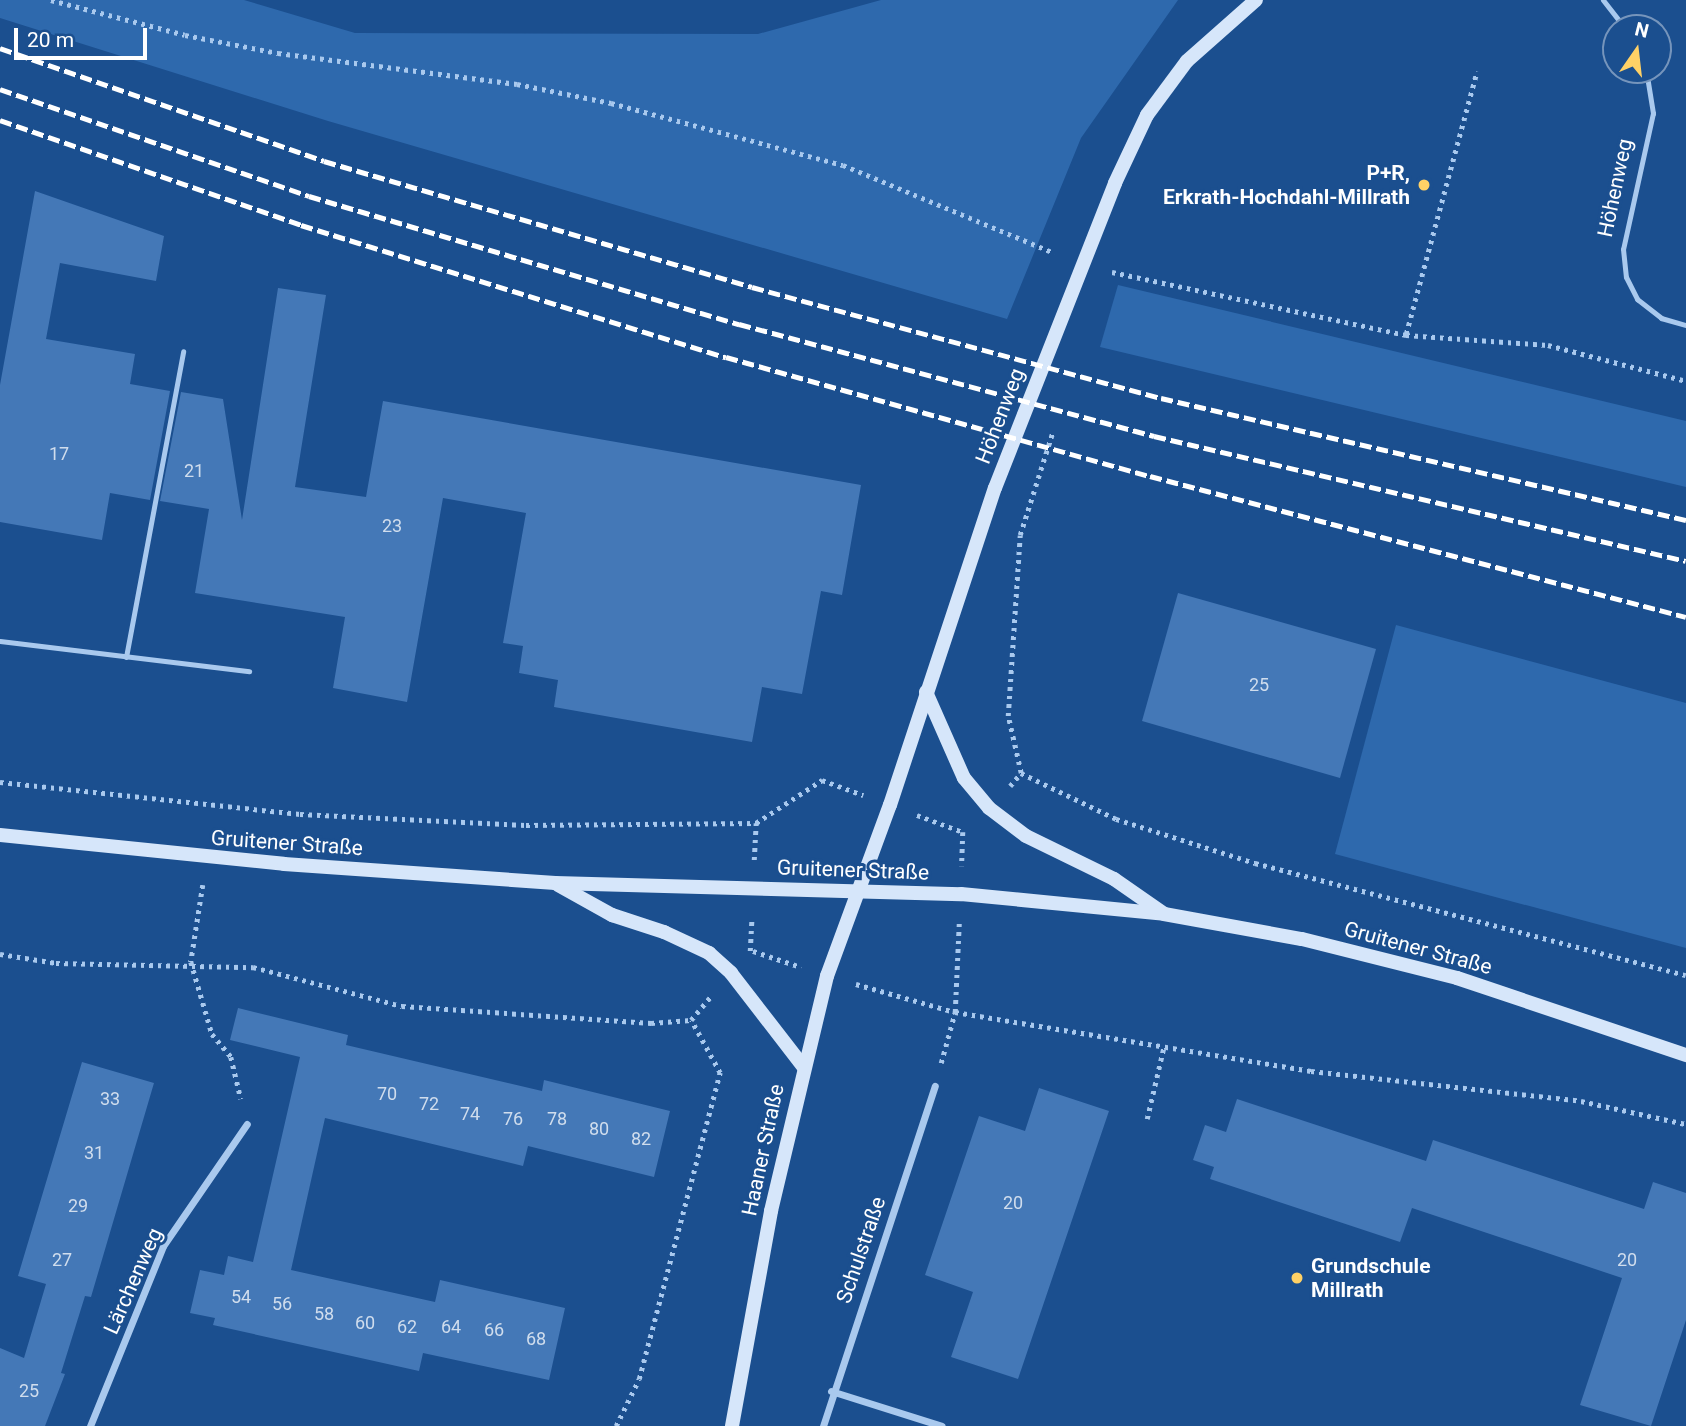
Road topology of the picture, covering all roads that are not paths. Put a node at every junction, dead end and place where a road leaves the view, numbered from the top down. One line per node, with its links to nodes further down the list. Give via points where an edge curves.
1 (1256, 0): 10 (main road, Höhenweg, via 1187,61 1147,115 1082,265 995,488)
2 (1603, 0): 3 (lane)
3 (1614, 14)
4 (1648, 84): 5 (lane, Höhenweg, via 1653,113 1623,249 1626,276 1637,299 1661,318)
5 (1686, 325)
6 (183, 351): 8 (lane)
7 (0, 641): 8 (lane)
8 (125, 657): 9 (lane)
9 (249, 671)
10 (926, 692): 13 (main road, Höhenweg); 14 (main road, via 964,778 989,808 1026,836 1114,878)
11 (0, 835): 12 (main road, Gruitener Straße, via 207,859)
12 (555, 883): 13 (main road, Gruitener Straße); 16 (main road, via 612,915 709,953 731,973)
13 (860, 890): 14 (main road, Gruitener Straße, via 961,894); 16 (main road, Haaner Straße, via 827,976)
14 (1164, 914): 15 (main road, Gruitener Straße, via 1302,939 1457,978)
15 (1686, 1055)
16 (803, 1066): 21 (main road, Haaner Straße)
17 (935, 1086): 19 (street, Schulstraße)
18 (247, 1124): 20 (street, Lärchenweg, via 163,1245)
19 (831, 1391): 22 (street, Schulstraße); 23 (street)
20 (90, 1426)
21 (732, 1426)
22 (823, 1426)
23 (942, 1426)

